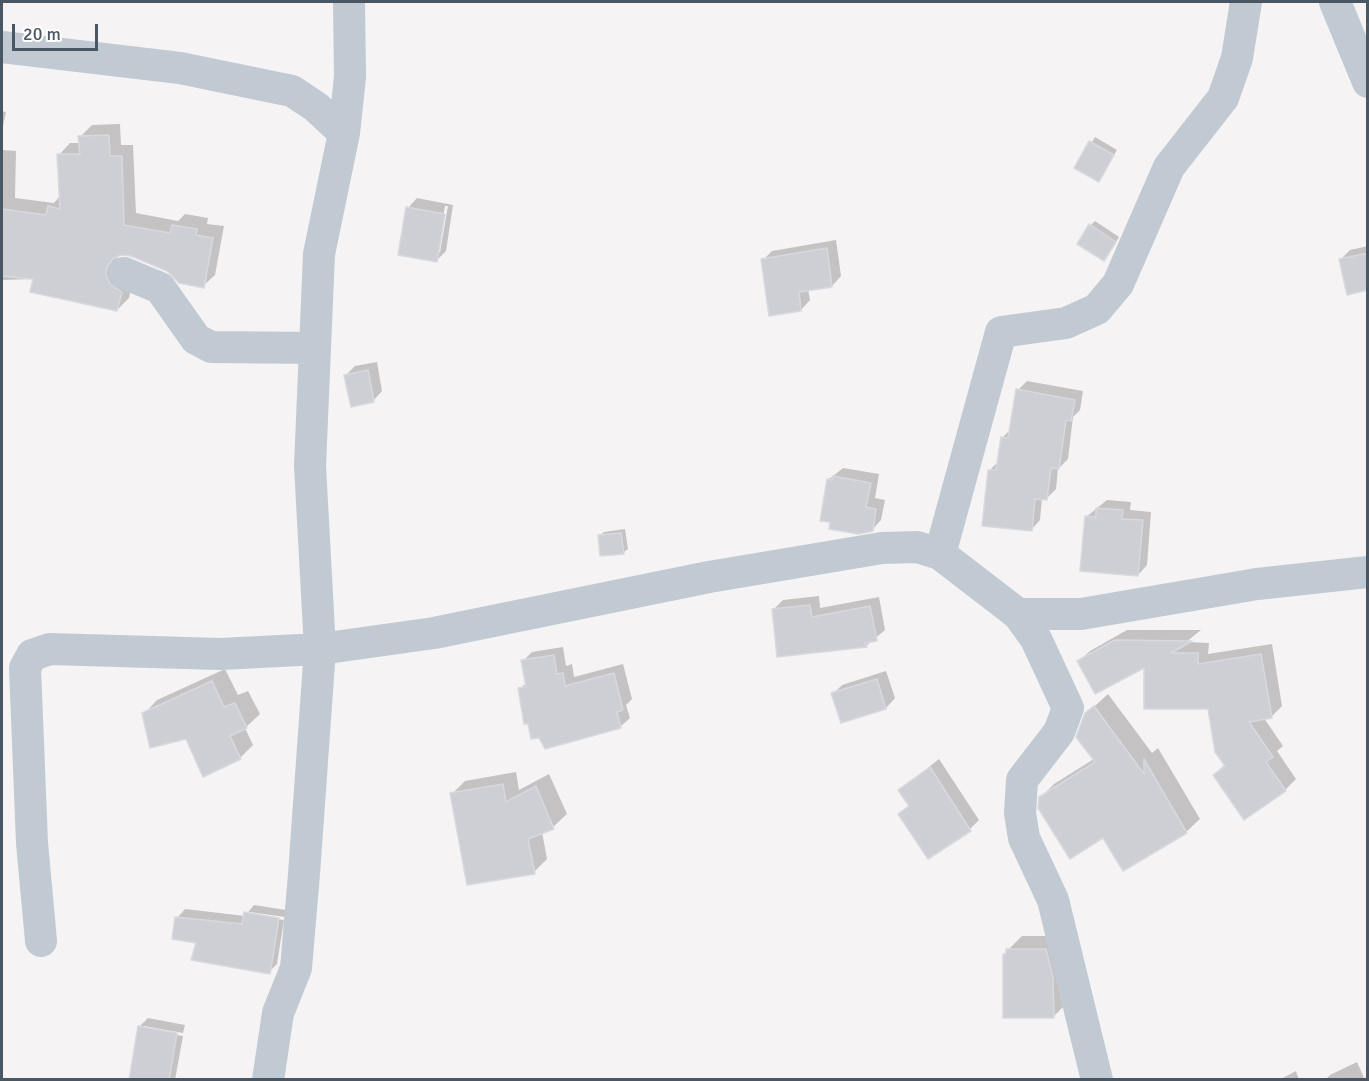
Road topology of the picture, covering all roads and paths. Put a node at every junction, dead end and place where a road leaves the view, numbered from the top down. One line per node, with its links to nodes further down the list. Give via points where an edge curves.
1 (349, 2): 6 (street, via 350,77)
2 (1246, 2): 9 (street, via 1237,58 1223,98 1169,167 1118,284 1097,309 1066,323 1001,332)
3 (1335, 2): 5 (street)
4 (2, 47): 6 (street, via 180,68 292,91)
5 (1368, 82)
6 (344, 133): 8 (street, via 319,254)
7 (124, 273): 8 (street, via 160,288 196,339 211,347)
8 (315, 348): 12 (street, via 309,466)
9 (940, 554): 11 (street); 12 (street, via 917,547 882,548 709,577 434,633)
10 (1368, 572): 11 (street, via 1257,584 1082,614)
11 (1018, 614): 15 (street, via 1036,639 1068,708 1059,732 1022,780 1020,813 1024,838 1053,900)
12 (320, 650): 13 (street, via 220,654 50,649 32,655 25,668); 14 (street, via 296,968 278,1013)
13 (40, 941)
14 (268, 1080)
15 (1097, 1080)

